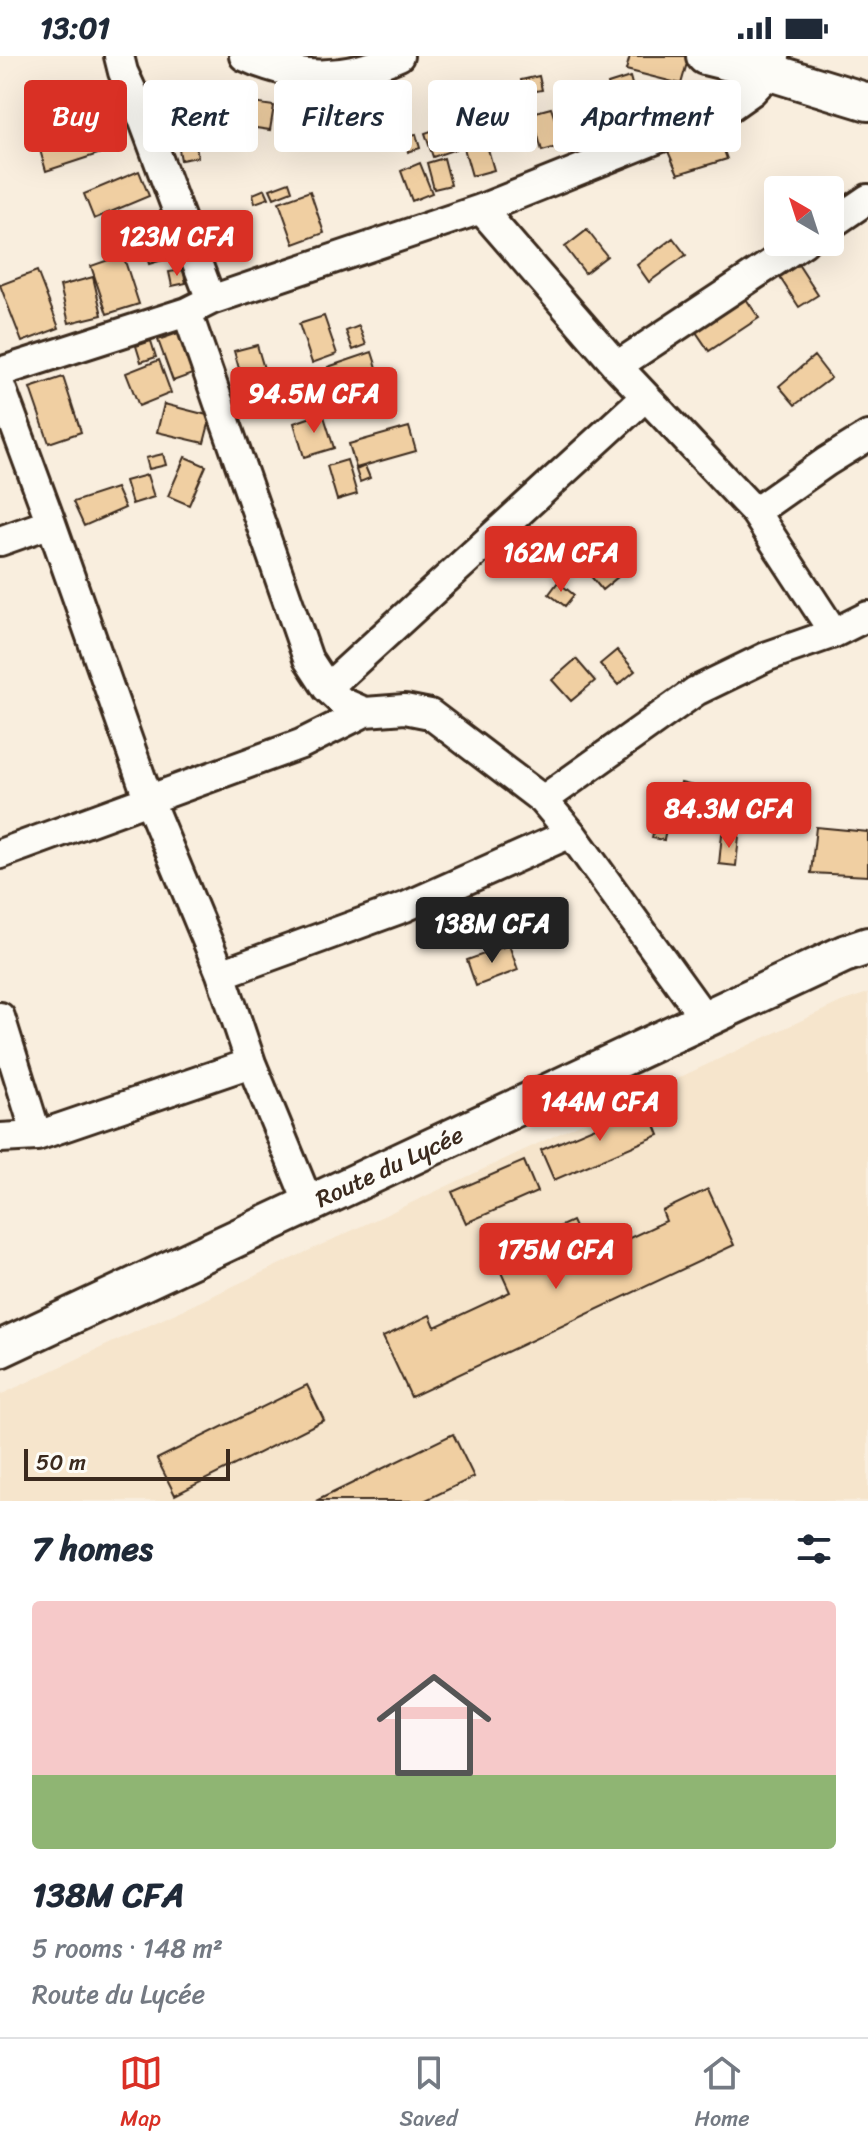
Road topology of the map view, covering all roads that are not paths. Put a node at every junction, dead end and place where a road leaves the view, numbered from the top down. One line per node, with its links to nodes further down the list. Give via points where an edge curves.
1 (119, 56): 11 (street)
2 (244, 56): 4 (street, via 263,65 332,76)
3 (705, 56): 5 (main road)
4 (383, 60)
5 (773, 64): 6 (main road); 8 (street, via 752,91 725,110)
6 (868, 102)
7 (868, 199): 9 (street)
8 (481, 209): 11 (street); 12 (street)
9 (844, 215)
10 (783, 256): 12 (street)
11 (199, 306): 13 (street); 22 (street, via 308,659)
12 (617, 366): 15 (street)
13 (0, 372)
14 (0, 385): 18 (street)
15 (645, 397): 17 (street); 22 (street)
16 (868, 436): 17 (street)
17 (755, 512): 21 (street)
18 (51, 523): 19 (street); 24 (street)
19 (0, 541)
20 (868, 616): 21 (street)
21 (834, 633): 25 (street, via 768,656 696,691)
22 (327, 688): 23 (street)
23 (365, 712): 24 (street, via 301,744); 25 (street, via 405,709 430,714)
24 (148, 798): 27 (street); 29 (street)
25 (543, 800): 26 (street)
26 (571, 833): 29 (street, via 405,907); 31 (street)
27 (0, 854)
28 (868, 946): 31 (main road, Route du Lycée)
29 (221, 974): 32 (street)
30 (0, 1017): 33 (street)
31 (705, 1019): 35 (main road, Route du Lycée)
32 (251, 1063): 33 (street); 35 (street)
33 (37, 1136): 34 (street)
34 (0, 1138)
35 (309, 1204): 36 (main road, Route du Lycée)
36 (0, 1349)

